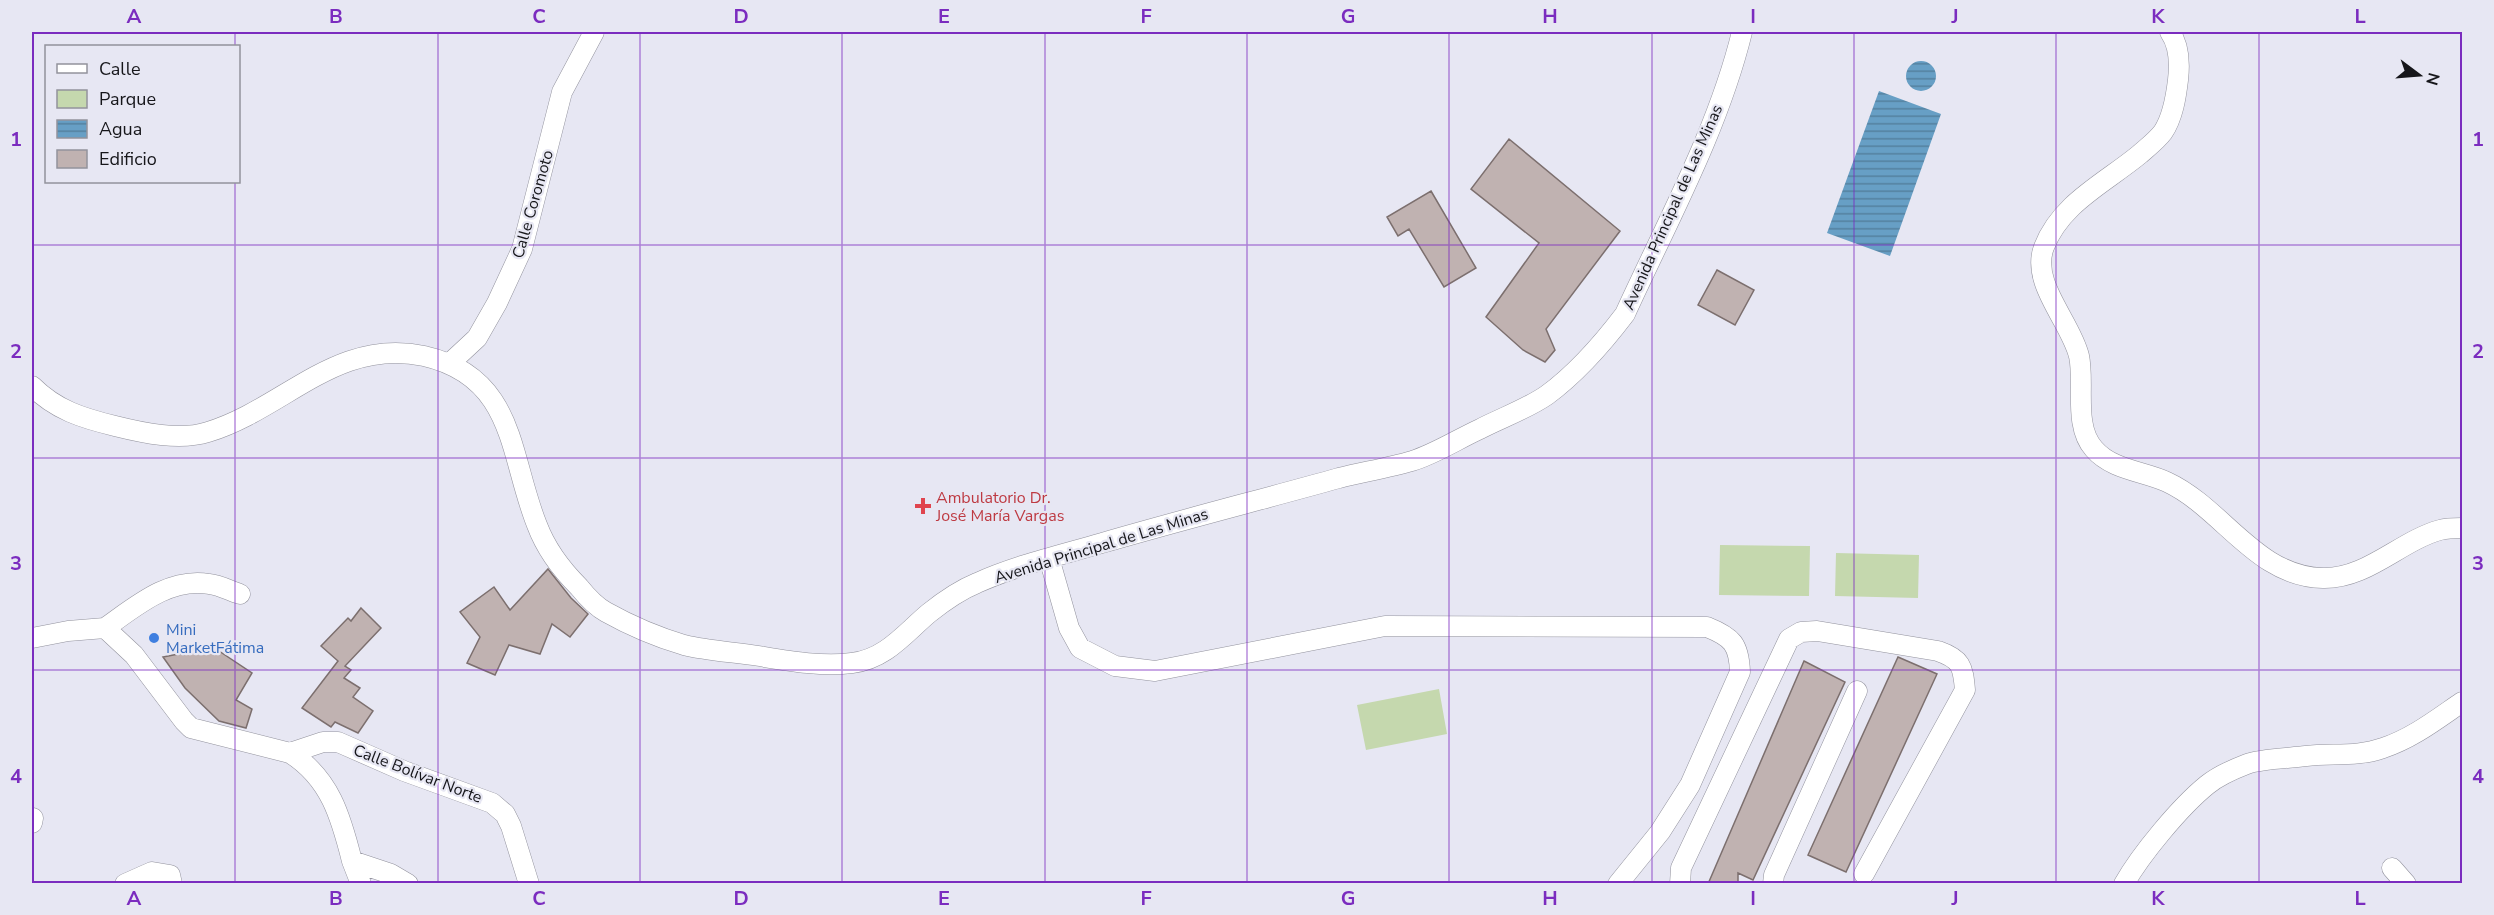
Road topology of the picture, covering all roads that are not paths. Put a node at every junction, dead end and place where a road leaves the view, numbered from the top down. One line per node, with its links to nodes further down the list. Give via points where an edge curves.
1 (594, 32): 4 (street, Calle Coromoto, via 562,92 522,249 477,338)
2 (1742, 32): 7 (street, Avenida Principal de Las Minas, via 1712,123 1625,314 1607,338 1545,397 1415,460)
3 (2170, 32): 6 (street, via 2178,54 2178,74 2163,132 2060,217 2039,259 2048,292 2072,335 2079,357 2082,416 2092,448 2116,465 2186,493 2272,564 2308,576 2324,578 2355,571 2440,530)
4 (449, 364): 5 (street, Avenida Principal de Las Minas, via 398,352 364,356 330,367 203,434 140,432 104,423 70,413); 7 (street, Avenida Principal de Las Minas, via 482,388 506,422 547,549 598,608 659,637 689,646 789,661 854,663 877,657 933,610 977,583)
5 (32, 386)
6 (2463, 528)
7 (1049, 558): 23 (street, via 1069,628 1080,648 1115,666 1155,671 1385,626 1707,627 1727,635 1740,655 1740,672 1690,785 1660,832)
8 (240, 594): 9 (street, via 208,583 176,586 148,598)
9 (105, 628): 10 (street); 13 (street, via 134,655 191,728)
10 (32, 638)
11 (1857, 692): 25 (street)
12 (2463, 702): 26 (street, via 2419,732 2384,748 2351,755 2250,763 2225,774 2207,785 2181,812)
13 (290, 753): 14 (street, via 310,767 329,794); 22 (street, Calle Bolívar Norte, via 323,742 338,742 492,803 505,814 511,826)
14 (352, 861): 19 (street); 20 (street); 21 (street)
15 (2392, 867): 27 (street)
16 (1864, 874): 24 (street, via 1965,690 1963,670 1954,656 1938,651 1817,631 1801,632 1789,639 1681,868)
17 (125, 884): 18 (street, via 155,872 170,875)
18 (172, 884)
19 (344, 884)
20 (361, 884)
21 (408, 884)
22 (529, 884)
23 (1618, 884)
24 (1680, 884)
25 (1773, 884)
26 (2124, 884)
27 (2406, 884)

